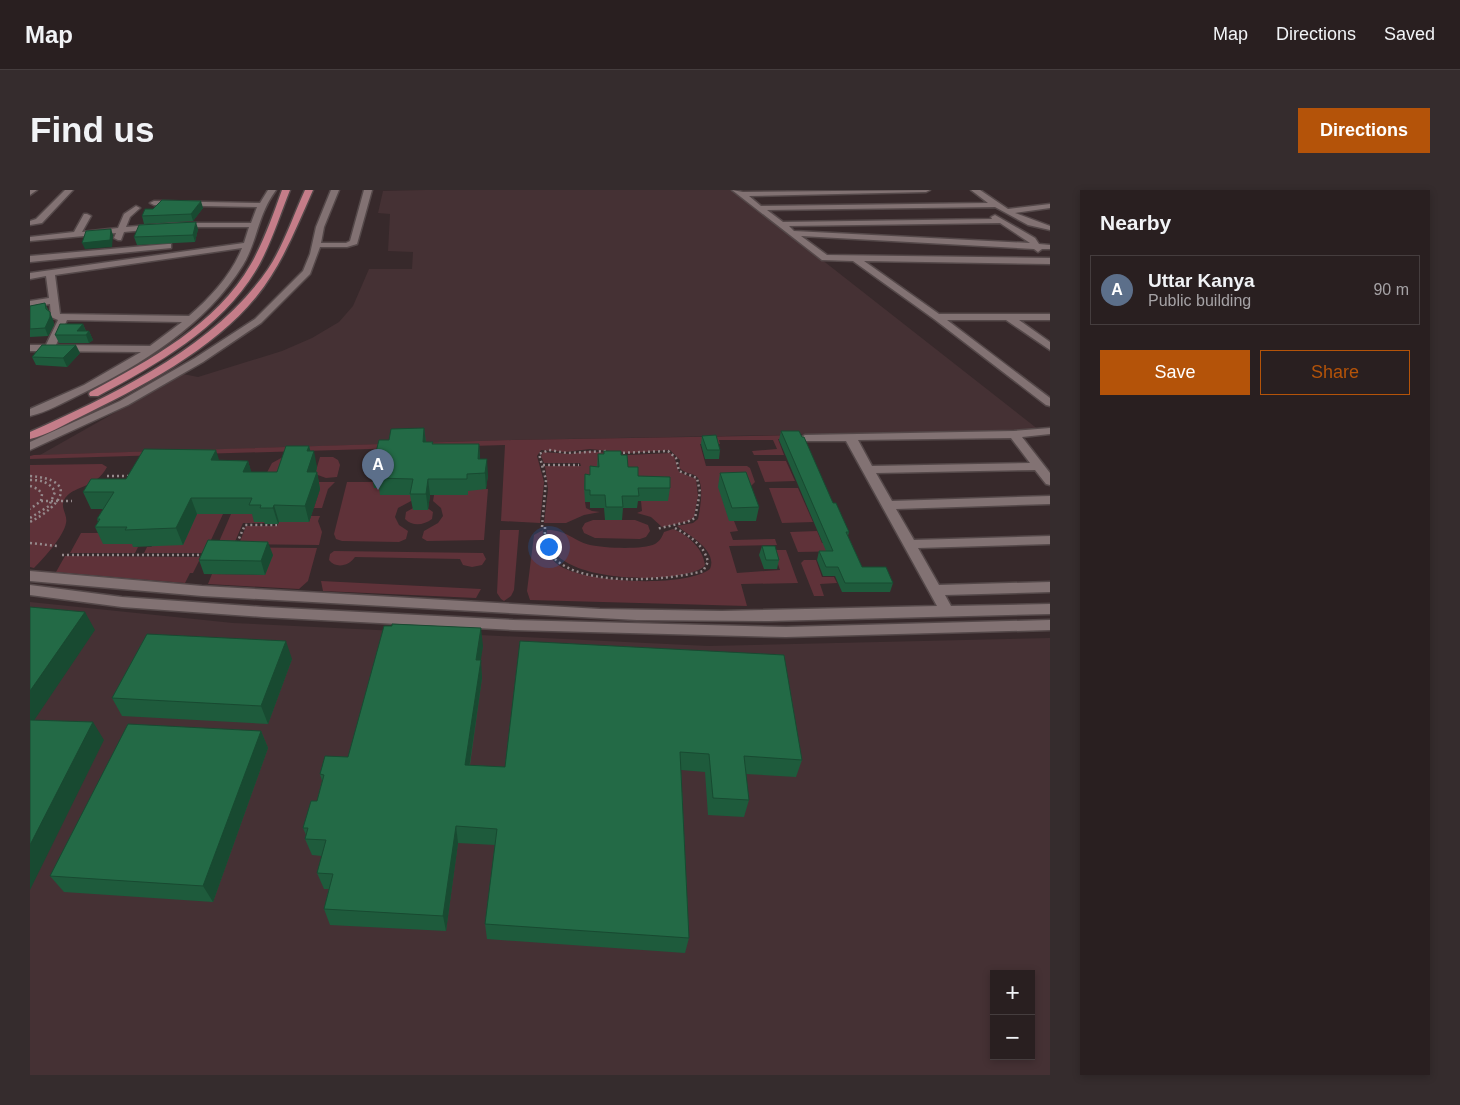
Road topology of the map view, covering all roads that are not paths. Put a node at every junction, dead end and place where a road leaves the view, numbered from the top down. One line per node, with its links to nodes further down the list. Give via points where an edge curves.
1 (33, 190): 12 (street)
2 (69, 190): 25 (street, via 39,221)
3 (272, 190): 14 (street)
4 (286, 190): 62 (main road, via 250,273 218,311 188,337 145,366)
5 (309, 190): 65 (main road, via 272,269 226,322 171,362 121,392)
6 (335, 190): 35 (street)
7 (368, 190): 35 (street, via 354,242)
8 (872, 190): 9 (street); 11 (street); 18 (street)
9 (926, 190)
10 (975, 190): 15 (street)
11 (738, 192): 20 (street)
12 (30, 193)
13 (154, 203): 14 (street)
14 (262, 205): 27 (street)
15 (997, 205): 16 (street); 21 (street)
16 (974, 206): 18 (street); 23 (street)
17 (1050, 206): 21 (street)
18 (886, 207): 20 (street); 24 (street)
19 (136, 208): 29 (street, via 127,216)
20 (760, 208): 26 (street)
21 (1009, 212): 28 (street)
22 (86, 216): 31 (street)
23 (1002, 220): 24 (street); 37 (street)
24 (900, 222): 26 (street); 33 (street)
25 (30, 223)
26 (780, 224): 30 (street)
27 (255, 225): 29 (street, via 175,225); 34 (street)
28 (1050, 228)
29 (120, 230): 31 (street); 39 (street)
30 (792, 233): 33 (street); 40 (street, via 825,258)
31 (78, 234): 32 (street)
32 (30, 239)
33 (912, 240): 37 (street); 41 (street)
34 (248, 245): 44 (street); 53 (street, via 218,295)
35 (315, 245): 68 (street, via 310,266 302,278 248,327 199,360 124,403)
36 (175, 246): 39 (street)
37 (1036, 246): 38 (street); 43 (street)
38 (1050, 246)
39 (114, 252): 42 (street); 44 (street)
40 (856, 259): 41 (street); 51 (street)
41 (928, 259): 43 (street)
42 (30, 260)
43 (1048, 263)
44 (112, 264): 45 (street)
45 (50, 274): 46 (street); 47 (street)
46 (30, 276)
47 (55, 300): 48 (street); 50 (street, via 56,317)
48 (30, 304)
49 (1006, 316): 51 (street); 52 (street); 55 (street)
50 (64, 317): 53 (street); 54 (street)
51 (937, 317): 58 (street)
52 (1050, 317)
53 (191, 319): 57 (street)
54 (50, 347): 56 (street); 57 (street)
55 (1050, 347)
56 (30, 348)
57 (151, 349): 60 (street, via 116,371)
58 (1050, 403)
59 (30, 407): 60 (street)
60 (42, 408): 61 (street)
61 (30, 413)
62 (30, 426)
63 (1050, 431): 64 (street)
64 (1014, 434): 66 (street); 69 (street)
65 (30, 436)
66 (850, 437): 67 (street); 70 (street)
67 (805, 438)
68 (30, 446)
69 (1038, 466): 70 (street); 71 (street)
70 (868, 470): 73 (street)
71 (1050, 481)
72 (1050, 500): 73 (street)
73 (888, 505): 75 (street)
74 (1050, 540): 75 (street)
75 (910, 544): 79 (street)
76 (32, 579): 80 (street)
77 (1050, 587): 79 (street)
78 (30, 590): 83 (street, via 122,602)
79 (935, 590): 82 (street)
80 (400, 602): 82 (street, via 674,616); 83 (street)
81 (1050, 609): 82 (street)
82 (946, 610)
83 (395, 619): 84 (street, via 786,632)
84 (1050, 625)

